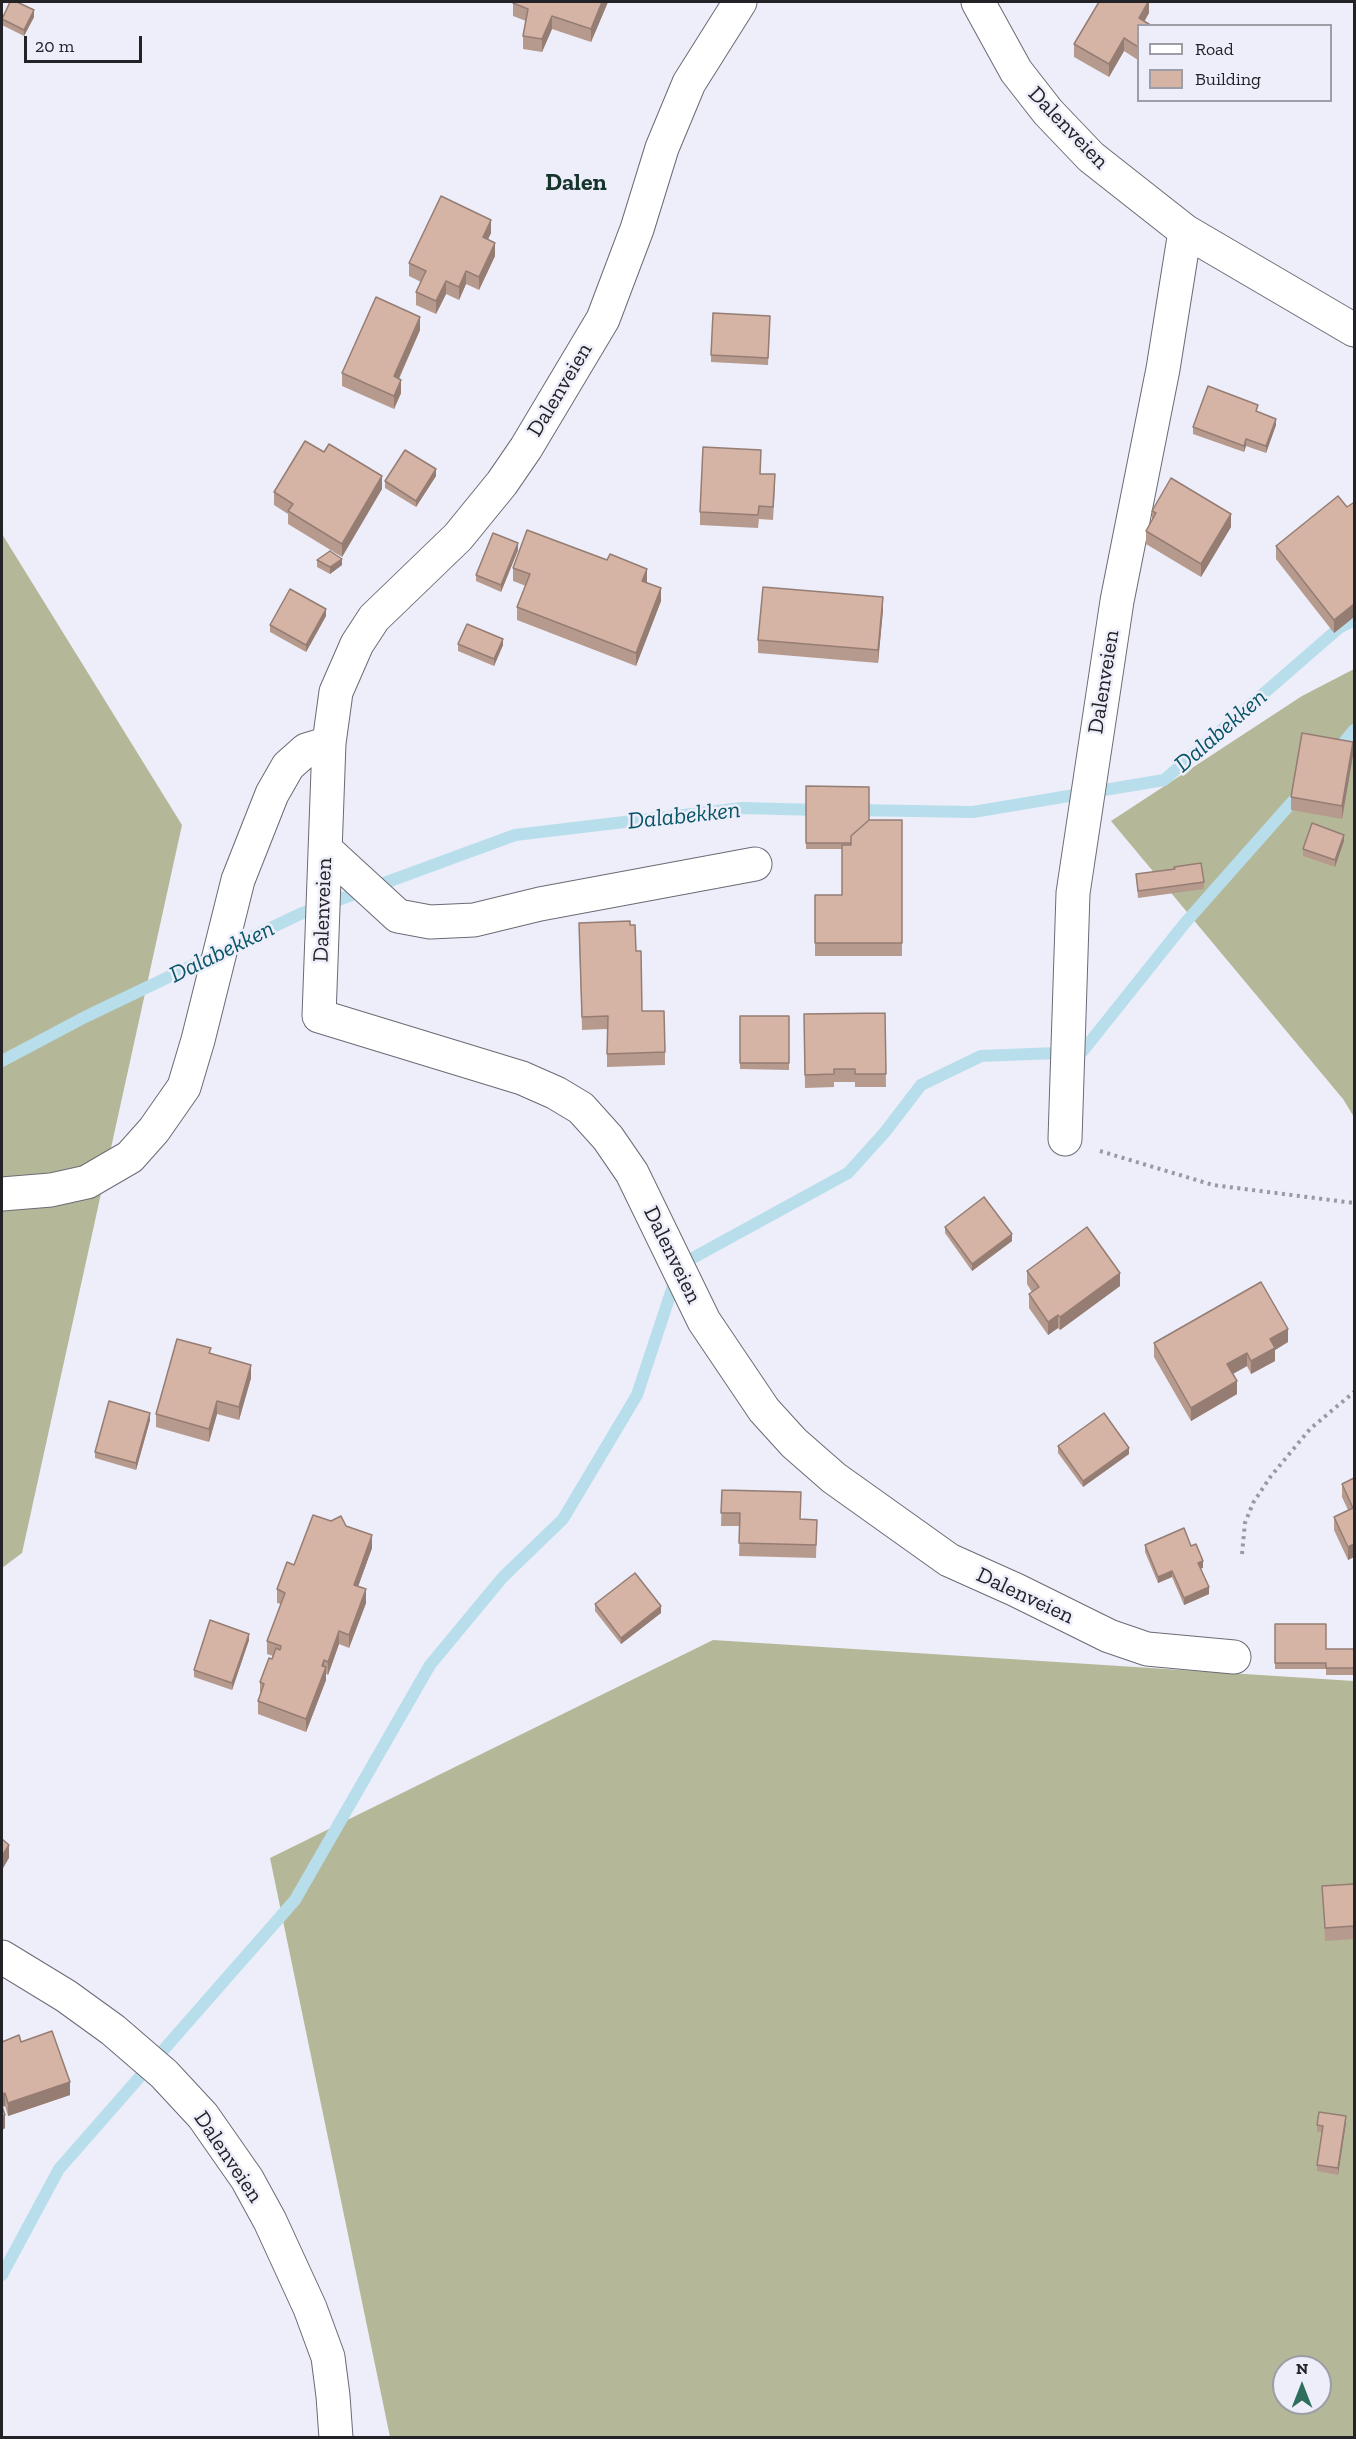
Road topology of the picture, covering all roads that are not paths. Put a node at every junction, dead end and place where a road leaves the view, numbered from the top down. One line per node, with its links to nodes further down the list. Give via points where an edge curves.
1 (740, 2): 5 (street, Dalenveien, via 689,82 603,319 502,483 458,537 374,618 357,644 336,692)
2 (978, 2): 3 (street, Dalenveien, via 1016,71 1048,112 1091,157)
3 (1185, 231): 4 (street, Dalenveien); 8 (street, Dalenveien, via 1163,369 1117,601 1073,893)
4 (1354, 330)
5 (329, 743): 6 (street, Dalenveien); 9 (street, via 306,750 288,766 272,794 238,880 184,1087 154,1130 130,1157 87,1182)
6 (325, 849): 7 (street, via 398,916 430,922 474,920); 10 (street, Dalenveien, via 319,1016 522,1078 582,1108 632,1173 704,1321 764,1410 794,1443 834,1478 949,1560 1109,1636 1147,1649)
7 (755, 864)
8 (1065, 1139)
9 (2, 1194)
10 (1234, 1657)
11 (2, 1957): 12 (street, Dalenveien, via 94,2016 164,2074 203,2116 275,2232 310,2308 328,2357)
12 (336, 2438)

